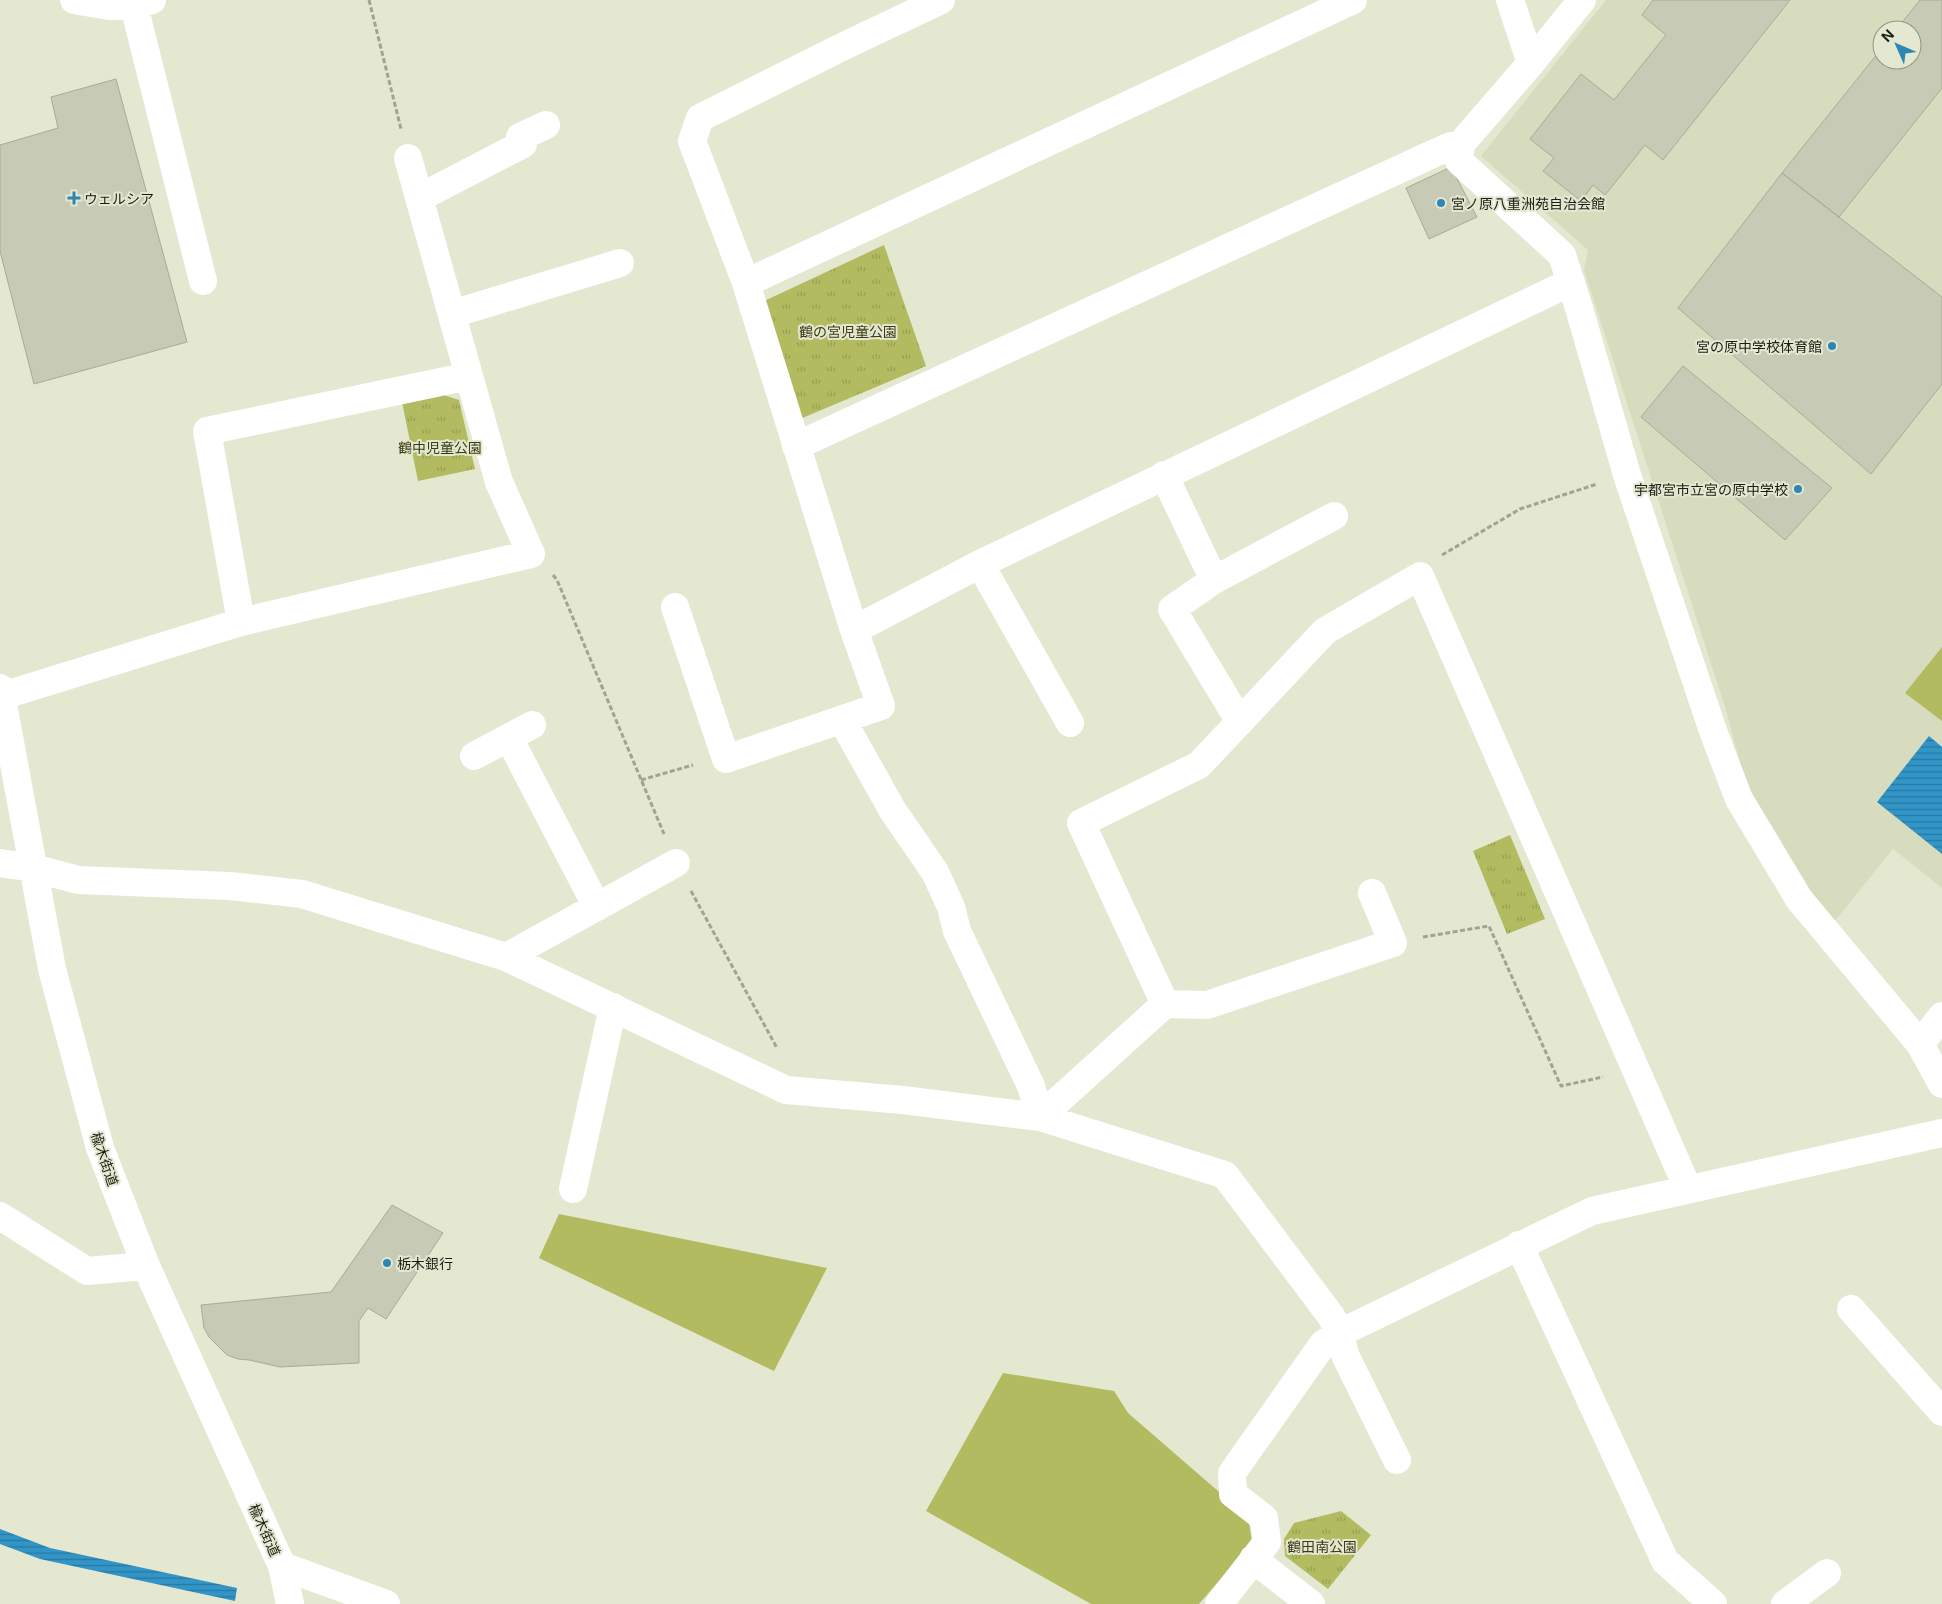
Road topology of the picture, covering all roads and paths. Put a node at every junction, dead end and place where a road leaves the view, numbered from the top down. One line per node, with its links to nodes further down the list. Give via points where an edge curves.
1 (74, 0): 7 (street, via 109,6)
2 (369, 0): 11 (path)
3 (942, 0): 16 (street, via 846,44 700,118 692,141)
4 (1353, 0): 16 (street)
5 (1510, 0): 8 (street)
6 (1582, 0): 8 (street)
7 (143, 3): 14 (street)
8 (1531, 63): 10 (street)
9 (546, 125): 12 (street, via 520,137 523,144)
10 (1461, 144): 15 (street, via 1459,161 1562,255); 19 (street, via 1448,147)
11 (408, 158): 12 (street)
12 (419, 198): 17 (street)
13 (620, 263): 17 (street)
14 (203, 281)
15 (1571, 282): 20 (street); 21 (street)
16 (746, 283): 19 (street)
17 (452, 314): 18 (street)
18 (469, 376): 23 (street, via 498,482); 28 (street, via 207,431)
19 (796, 446): 29 (street)
20 (1164, 475): 24 (street); 26 (street)
21 (1626, 475): 25 (path, via 1520,510 1427,564); 47 (street, via 1738,799 1799,899)
22 (1334, 516): 26 (street)
23 (531, 554): 28 (street); 36 (path, via 546,564 557,580)
24 (980, 564): 29 (street); 33 (street)
25 (1420, 576): 32 (street, via 1325,631); 48 (street)
26 (1214, 580): 32 (street, via 1172,609)
27 (675, 607): 35 (street)
28 (241, 622): 30 (street)
29 (854, 630): 31 (street, via 881,706)
30 (1, 692): 39 (street, 楡木街道)
31 (842, 720): 35 (street, via 726,759); 51 (street, via 893,811 935,872 952,907 957,931 1031,1086)
32 (1240, 722): 44 (street, via 1199,765 1080,823)
33 (1070, 723)
34 (474, 756): 41 (street, via 520,732)
35 (724, 756): 36 (path)
36 (641, 780): 38 (path)
37 (0, 863): 39 (street)
38 (676, 863): 41 (street); 50 (path)
39 (34, 868): 43 (street, via 78,880 230,886 302,894); 57 (street, 楡木街道, via 52,969 97,1139)
40 (1372, 893): 42 (street)
41 (597, 906): 43 (street)
42 (1393, 943): 44 (street, via 1207,1005); 48 (path, via 1489,926 1560,1086)
43 (506, 957): 45 (street)
44 (1165, 1004): 51 (street)
45 (613, 1006): 50 (street, via 786,1090); 53 (street)
46 (1942, 1016): 47 (street)
47 (1920, 1044): 49 (street)
48 (1636, 1070): 54 (street)
49 (1942, 1084)
50 (800, 1092): 51 (street, via 903,1100)
51 (1040, 1117): 59 (street, via 1225,1175 1331,1316)
52 (1942, 1133): 54 (street)
53 (572, 1189)
54 (1688, 1189): 56 (street, via 1592,1211)
55 (0, 1216): 57 (street, via 87,1270)
56 (1519, 1245): 59 (street); 69 (street, via 1665,1561)
57 (146, 1266): 63 (street, 楡木街道)
58 (1851, 1309): 60 (street)
59 (1340, 1333): 61 (street, via 1345,1355); 62 (street, via 1323,1344 1232,1473 1233,1494 1264,1518 1267,1542)
60 (1942, 1412)
61 (1397, 1460)
62 (1253, 1560): 67 (street); 68 (street)
63 (282, 1566): 65 (street, 楡木街道); 66 (street)
64 (1826, 1574): 70 (street)
65 (290, 1604)
66 (386, 1604)
67 (1219, 1604)
68 (1311, 1604)
69 (1713, 1604)
70 (1785, 1604)

